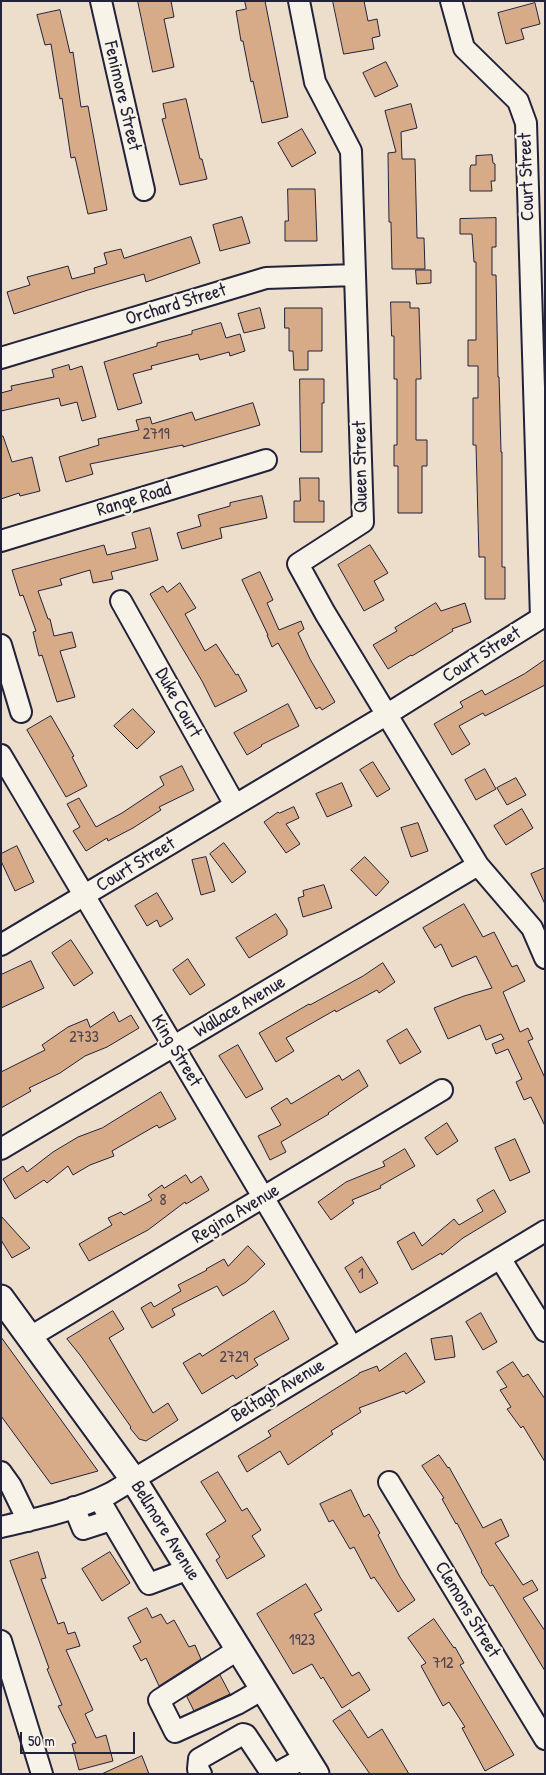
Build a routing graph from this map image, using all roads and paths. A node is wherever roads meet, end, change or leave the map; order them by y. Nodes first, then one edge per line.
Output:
1 (101, 1) edge
2 (299, 1) edge
3 (451, 1) edge
4 (144, 190) dead end
5 (355, 275) junction
6 (1, 358) edge
7 (266, 460) dead end
8 (1, 541) edge
9 (122, 601) dead end
10 (1, 645) edge
11 (21, 712) dead end
12 (386, 715) junction
13 (1, 755) edge
14 (235, 805) junction
15 (478, 865) junction
16 (84, 896) junction
17 (539, 926) edge
18 (1, 945) edge
19 (545, 958) edge
20 (174, 1046) junction
21 (442, 1090) dead end
22 (1, 1149) edge
23 (264, 1197) junction
24 (545, 1230) edge
25 (500, 1258) junction
26 (4, 1308) edge
27 (545, 1331) edge
28 (30, 1338) junction
29 (352, 1347) junction
30 (1, 1472) edge
31 (133, 1479) junction
32 (389, 1482) dead end
33 (100, 1499) junction
34 (74, 1507) junction
35 (111, 1520) junction
36 (28, 1521) junction
37 (1, 1527) edge
38 (189, 1569) junction
39 (1, 1640) edge
40 (239, 1649) junction
41 (263, 1689) junction
42 (545, 1739) edge
43 (311, 1766) edge
44 (42, 1774) edge
45 (201, 1774) edge
46 (273, 1774) edge

1 - 4 street, Fenimore Street
2 - 5 street, Queen Street
3 - 12 street, Court Street
5 - 6 street, Orchard Street
5 - 12 street, Queen Street
7 - 8 street, Range Road
9 - 14 street, Duke Court
10 - 11 street
12 - 14 street, Court Street
12 - 15 street, Queen Street
13 - 16 street, King Street
14 - 16 street, Court Street
15 - 17 street, Queen Street
15 - 20 street, Wallace Avenue
16 - 18 street, Court Street
16 - 20 street, King Street
17 - 19 street, Queen Street
20 - 22 street, Wallace Avenue
20 - 23 street, King Street
21 - 23 street, Regina Avenue
23 - 28 street, Regina Avenue
23 - 29 street, King Street
24 - 25 street, Beltagh Avenue
25 - 27 street
25 - 29 street, Beltagh Avenue
26 - 28 main road, Bellmore Avenue
28 - 31 main road, Bellmore Avenue
29 - 31 street, Beltagh Avenue
30 - 36 street
31 - 33 street, Beltagh Avenue
31 - 38 main road, Bellmore Avenue
32 - 42 street, Clemons Street
33 - 34 street, Beltagh Avenue
33 - 35 street
34 - 35 street
34 - 36 street, Beltagh Avenue
35 - 38 street
36 - 37 street, Beltagh Avenue
38 - 40 main road, Bellmore Avenue
39 - 44 street
40 - 41 main road, Bellmore Avenue
40 - 41 street
41 - 43 main road, Bellmore Avenue
43 - 46 street
45 - 46 street

